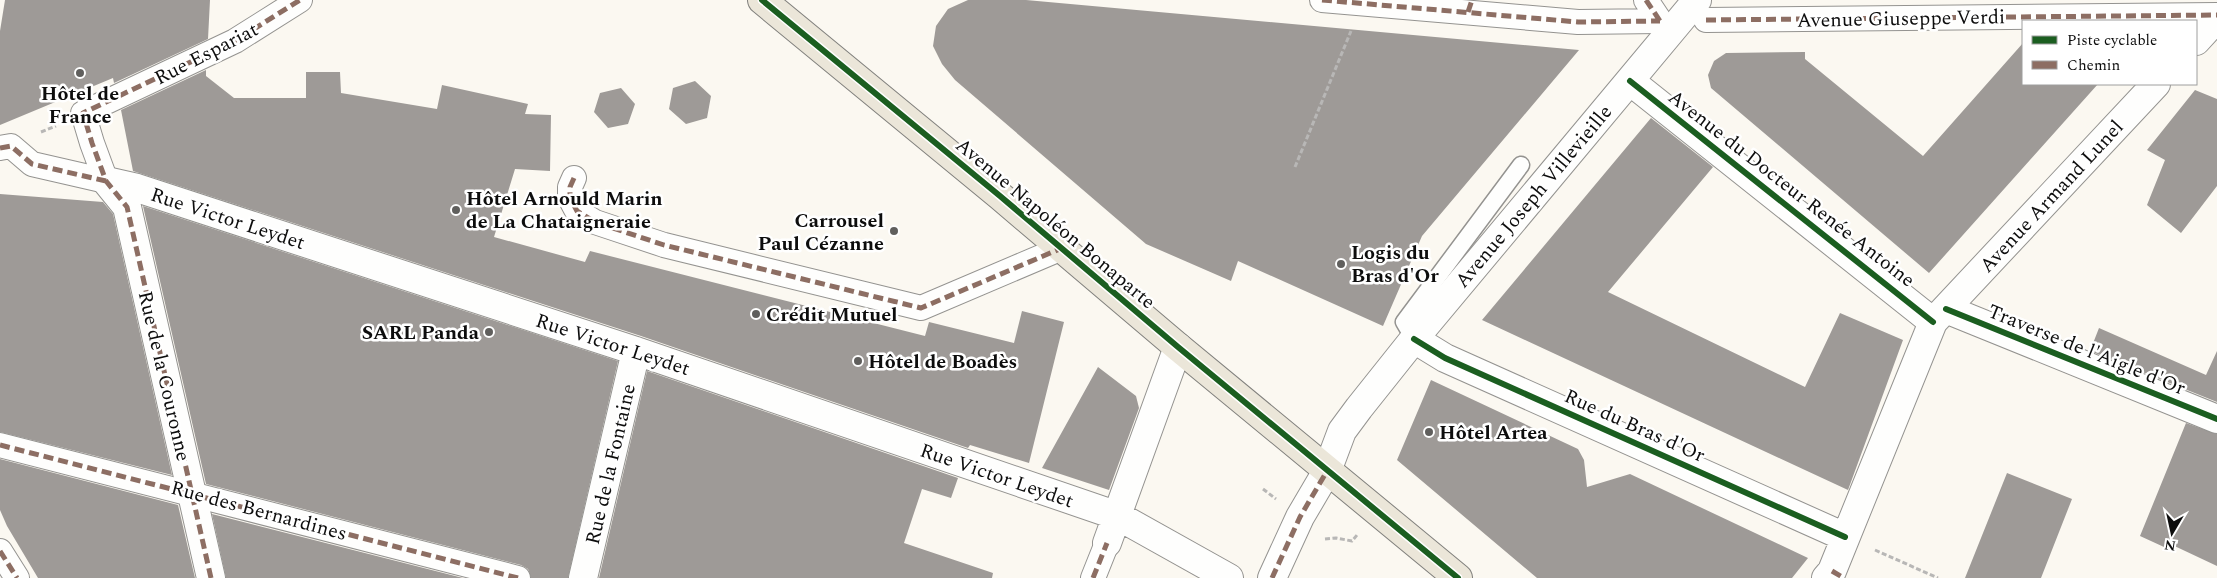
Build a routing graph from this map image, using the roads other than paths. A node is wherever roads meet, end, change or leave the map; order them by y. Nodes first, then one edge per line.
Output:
1 (300, 0) edge
2 (762, 0) edge
3 (1322, 0) edge
4 (1646, 0) edge
5 (1470, 6) edge
6 (1701, 10) edge
7 (2217, 17) edge
8 (2197, 40) edge
9 (1630, 81) junction
10 (2155, 85) edge
11 (5, 147) edge
12 (1521, 165) dead end
13 (574, 178) dead end
14 (106, 180) junction
15 (1062, 248) junction
16 (1940, 315) junction
17 (1414, 339) junction
18 (1178, 347) junction
19 (636, 351) junction
20 (2217, 419) edge
21 (0, 444) edge
22 (1327, 471) junction
23 (191, 493) junction
24 (1118, 516) junction
25 (1844, 537) junction
26 (1107, 543) joint
27 (0, 551) edge
28 (1834, 576) edge
29 (17, 578) edge
30 (211, 578) edge
31 (518, 578) edge
32 (583, 578) edge
33 (1093, 578) edge
34 (1229, 578) edge
35 (1272, 578) edge
36 (1458, 578) edge

1 - 14 street, Rue Espariat
2 - 15 main road, Avenue Napoléon Bonaparte
3 - 5 street
4 - 5 street
6 - 7 street, Avenue Giuseppe Verdi
6 - 9 street, Avenue Joseph Villevieille
7 - 8 street
9 - 16 street, Avenue du Docteur Renée Antoine
9 - 17 street, Avenue Joseph Villevieille
10 - 16 street, Avenue Armand Lunel
11 - 14 street
12 - 17 lane
13 - 15 street
14 - 19 street, Rue Victor Leydet
14 - 23 street, Rue de la Couronne
15 - 18 main road, Avenue Napoléon Bonaparte
16 - 20 street, Traverse de l'Aigle d'Or
16 - 25 street
17 - 22 street, Avenue Joseph Villevieille
17 - 25 street, Rue du Bras d'Or
18 - 22 main road, Avenue Napoléon Bonaparte
18 - 24 street
19 - 24 street, Rue Victor Leydet
19 - 32 street, Rue de la Fontaine
21 - 23 street, Rue des Bernardines
22 - 35 street, Avenue Joseph Villevieille
22 - 36 main road, Avenue Napoléon Bonaparte
23 - 30 street, Rue de la Couronne
23 - 31 street, Rue des Bernardines
24 - 26 street
24 - 34 street, Rue Victor Leydet
25 - 28 street
26 - 33 street
27 - 29 street

